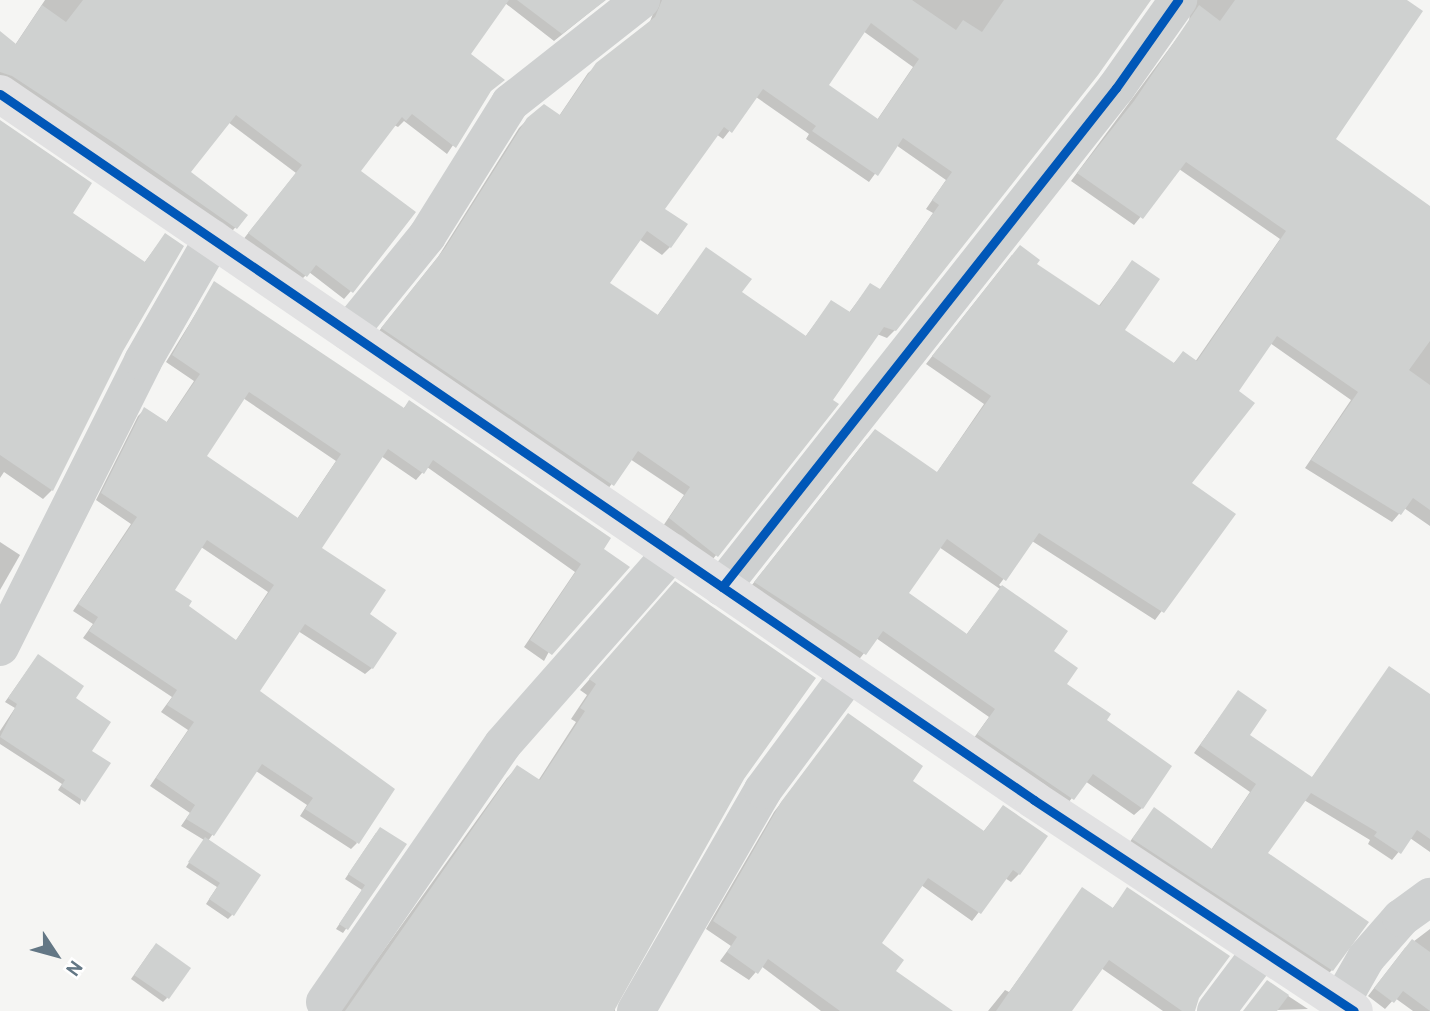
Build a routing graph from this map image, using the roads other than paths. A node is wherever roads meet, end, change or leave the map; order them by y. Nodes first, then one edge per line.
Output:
1 (641, 0) edge
2 (1178, 0) edge
3 (0, 94) edge
4 (213, 239) junction
5 (349, 332) junction
6 (672, 552) junction
7 (722, 587) junction
8 (0, 647) edge
9 (849, 674) junction
10 (1430, 897) edge
11 (1262, 950) junction
12 (325, 1002) dead end
13 (1347, 1007) edge
14 (636, 1011) edge
15 (1216, 1011) edge

1 - 5 street
2 - 7 street
3 - 4 street
4 - 5 street
4 - 8 street
5 - 6 street
6 - 7 street
6 - 12 street
7 - 9 street
9 - 11 street
9 - 14 street
10 - 13 street
11 - 13 street
11 - 15 street

